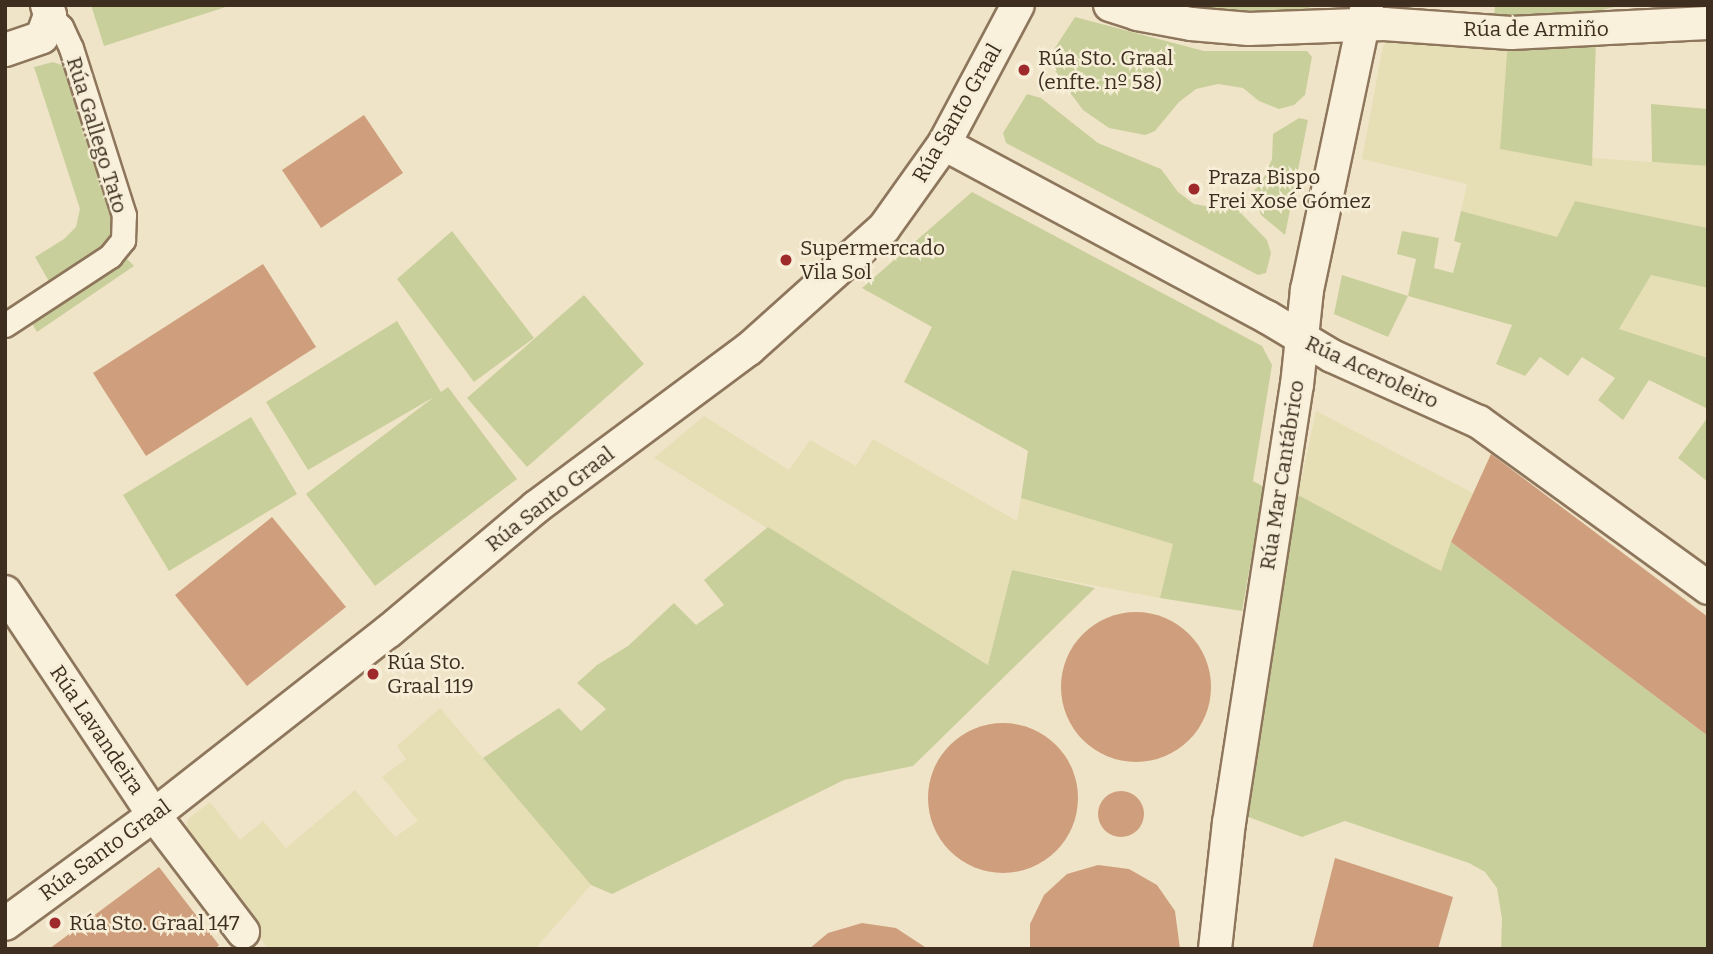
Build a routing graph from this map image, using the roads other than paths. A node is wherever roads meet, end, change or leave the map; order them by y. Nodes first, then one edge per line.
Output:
1 (1018, 5) edge
2 (1110, 5) edge
3 (1365, 15) edge
4 (46, 19) edge
5 (1708, 23) edge
6 (5, 50) edge
7 (944, 144) junction
8 (5, 325) edge
9 (1302, 339) junction
10 (1708, 588) edge
11 (5, 592) edge
12 (153, 815) junction
13 (5, 924) edge
14 (243, 932) dead end
15 (1215, 949) edge

1 - 7 street, Rúa Santo Graal
2 - 3 street, Rúa de Armiño
3 - 5 street, Rúa de Armiño
3 - 9 street, Rúa Mar Cantábrico
4 - 6 street
4 - 8 street, Rúa Gallego Tato
7 - 9 street, Rúa Aceroleiro
7 - 12 street, Rúa Santo Graal
9 - 10 street, Rúa Aceroleiro
9 - 15 street, Rúa Mar Cantábrico
11 - 12 street, Rúa Lavandeira
12 - 13 street, Rúa Santo Graal
12 - 14 street, Rúa Lavandeira

